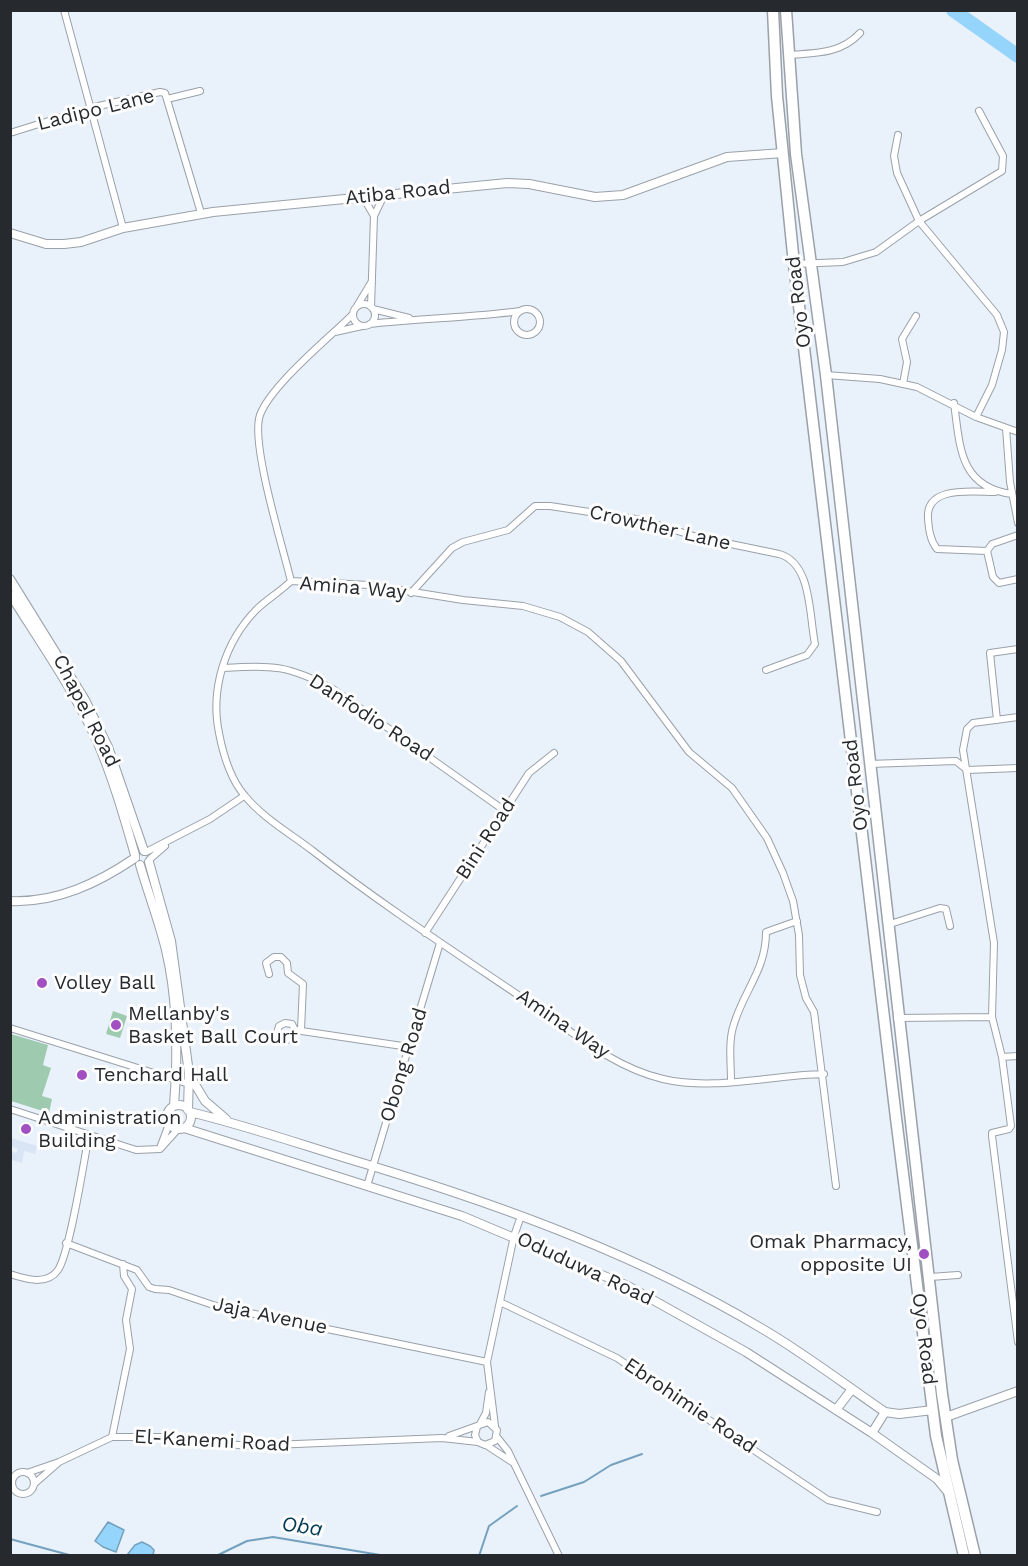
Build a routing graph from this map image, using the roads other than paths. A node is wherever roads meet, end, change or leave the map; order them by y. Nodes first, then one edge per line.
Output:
1 (64, 10) edge
2 (773, 10) edge
3 (786, 10) edge
4 (773, 27) junction
5 (786, 27) junction
6 (860, 33) dead end
7 (787, 55) junction
8 (200, 91) dead end
9 (167, 99) junction
10 (90, 108) junction
11 (979, 111) dead end
12 (10, 133) edge
13 (898, 135) dead end
14 (783, 153) junction
15 (384, 195) junction
16 (363, 197) junction
17 (201, 213) junction
18 (374, 216) junction
19 (919, 221) junction
20 (123, 228) junction
21 (10, 233) edge
22 (810, 263) junction
23 (794, 264) junction
24 (374, 278) junction
25 (357, 307) junction
26 (372, 308) junction
27 (520, 311) junction
28 (352, 315) junction
29 (916, 316) dead end
30 (412, 319) junction
31 (370, 324) junction
32 (362, 327) junction
33 (335, 332) junction
34 (826, 375) junction
35 (903, 384) junction
36 (954, 403) junction
37 (976, 417) junction
38 (1006, 428) junction
39 (1017, 432) edge
40 (995, 492) junction
41 (1012, 494) junction
42 (1017, 523) edge
43 (1017, 535) edge
44 (987, 551) junction
45 (10, 579) edge
46 (1017, 579) edge
47 (291, 581) junction
48 (411, 593) junction
49 (10, 594) edge
50 (1017, 649) edge
51 (223, 668) junction
52 (766, 670) dead end
53 (1017, 717) edge
54 (997, 720) junction
55 (554, 753) dead end
56 (869, 764) junction
57 (1017, 768) edge
58 (967, 770) junction
59 (244, 796) junction
60 (505, 811) junction
61 (142, 858) junction
62 (10, 901) edge
63 (797, 921) junction
64 (887, 925) junction
65 (950, 926) dead end
66 (425, 933) junction
67 (440, 943) junction
68 (269, 974) dead end
69 (992, 1017) junction
70 (897, 1018) junction
71 (10, 1028) edge
72 (410, 1047) junction
73 (1017, 1056) edge
74 (1002, 1057) junction
75 (189, 1073) junction
76 (824, 1074) junction
77 (177, 1080) junction
78 (731, 1081) junction
79 (189, 1084) junction
80 (174, 1106) junction
81 (10, 1109) edge
82 (189, 1111) junction
83 (909, 1117) junction
84 (896, 1118) junction
85 (228, 1121) junction
86 (169, 1124) junction
87 (181, 1128) junction
88 (89, 1134) junction
89 (160, 1149) junction
90 (374, 1167) junction
91 (367, 1186) junction
92 (836, 1186) dead end
93 (521, 1216) junction
94 (514, 1236) junction
95 (66, 1243) junction
96 (123, 1264) junction
97 (10, 1274) edge
98 (957, 1275) dead end
99 (930, 1277) junction
100 (500, 1302) junction
101 (1017, 1342) edge
102 (487, 1362) junction
103 (490, 1389) junction
104 (852, 1389) junction
105 (1017, 1391) edge
106 (836, 1410) junction
107 (933, 1410) junction
108 (885, 1412) junction
109 (946, 1417) junction
110 (479, 1425) junction
111 (495, 1426) junction
112 (872, 1433) junction
113 (112, 1437) junction
114 (497, 1437) junction
115 (442, 1438) junction
116 (949, 1441) junction
117 (478, 1442) junction
118 (485, 1445) junction
119 (947, 1461) junction
120 (59, 1462) junction
121 (512, 1462) junction
122 (27, 1473) junction
123 (13, 1474) edge
124 (34, 1484) junction
125 (11, 1485) edge
126 (947, 1491) junction
127 (877, 1512) dead end
128 (975, 1552) edge
129 (559, 1556) edge
130 (964, 1556) edge

1 - 10 street
2 - 4 highway, Oyo Road
3 - 5 highway, Oyo Road
4 - 5 highway
4 - 14 highway, Oyo Road
5 - 7 highway, Oyo Road
6 - 7 street
7 - 22 highway, Oyo Road
8 - 9 street
9 - 10 street, Ladipo Lane
9 - 17 street, Ladipo Lane
10 - 12 street, Ladipo Lane
10 - 20 street
11 - 19 street
13 - 19 street
14 - 15 street, Atiba Road
14 - 23 highway, Oyo Road
15 - 16 street, Atiba Road
15 - 18 street
16 - 17 street, Atiba Road
16 - 18 street
17 - 20 street, Atiba Road
18 - 24 street
19 - 22 street
19 - 37 street
20 - 21 street, Atiba Road
22 - 23 street
22 - 34 highway, Oyo Road
23 - 84 highway, Oyo Road
24 - 25 street
24 - 26 street
25 - 26 street
25 - 28 street
26 - 30 street
26 - 31 street
27 - 27 street
27 - 30 street
28 - 32 street
28 - 33 street
29 - 35 street
30 - 31 street
31 - 32 street
32 - 33 street
33 - 47 street
34 - 35 street
34 - 56 highway, Oyo Road
35 - 36 street
36 - 37 street
36 - 40 street
37 - 38 street
38 - 39 street
38 - 41 street
40 - 41 street
40 - 44 street
41 - 42 street
43 - 44 street
44 - 46 street
45 - 61 street, Chapel Road
47 - 48 street, Amina Way
47 - 51 street, Amina Way
48 - 52 street, Crowther Lane
48 - 63 street, Amina Way
49 - 61 street, Chapel Road
50 - 54 street
51 - 59 street, Amina Way
51 - 60 street, Danfodio Road
53 - 54 street
54 - 58 street
55 - 60 street, Bini Road
56 - 58 street
56 - 64 highway, Oyo Road
57 - 58 street
58 - 69 street
59 - 61 street
59 - 66 street, Amina Way
60 - 66 street, Bini Road
61 - 62 street
61 - 75 street, Chapel Road
61 - 77 street, Chapel Road
63 - 76 street, Amina Way
63 - 78 street
64 - 65 street
64 - 70 highway, Oyo Road
66 - 67 street, Amina Way
67 - 72 street, Obong Road
67 - 78 street, Amina Way
68 - 72 street
69 - 70 street
69 - 74 street
70 - 83 highway, Oyo Road
71 - 77 street
72 - 90 street, Obong Road
73 - 74 street
74 - 101 street
75 - 79 street, Chapel Road
75 - 85 street
76 - 78 street, Amina Way
76 - 92 street, Amina Way
77 - 79 street
77 - 80 street, Chapel Road
79 - 82 street, Chapel Road
80 - 82 street
80 - 86 street
81 - 88 street
82 - 85 street, Oduduwa Road
82 - 87 street
83 - 84 highway
83 - 99 highway, Oyo Road
84 - 107 highway, Oyo Road
85 - 90 street, Oduduwa Road
86 - 87 street
86 - 89 street
87 - 89 street
87 - 91 street, Oduduwa Road
88 - 89 street
88 - 95 street
90 - 91 street, Obong Road
90 - 93 street, Oduduwa Road
91 - 94 street, Oduduwa Road
93 - 94 street
93 - 104 street, Oduduwa Road
94 - 100 street
94 - 106 street, Oduduwa Road
95 - 96 street, Jaja Avenue
95 - 97 street
96 - 102 street, Jaja Avenue
96 - 113 street
98 - 99 street
99 - 109 highway, Oyo Road
100 - 102 street
100 - 127 street, Ebrohimie Road
102 - 103 street
103 - 110 street
103 - 111 street
104 - 106 street
104 - 108 street, Oduduwa Road
105 - 109 street
106 - 112 street, Oduduwa Road
107 - 108 street
107 - 116 highway
107 - 119 highway, Oyo Road
108 - 112 street
109 - 116 highway, Oyo Road
110 - 111 street
110 - 115 street, El-Kanemi Road
110 - 117 street
111 - 114 street
112 - 126 street, Oduduwa Road
113 - 115 street, El-Kanemi Road
113 - 120 street, El-Kanemi Road
114 - 118 street
114 - 121 street
115 - 117 street, El-Kanemi Road
116 - 119 highway, Oyo Road
117 - 118 street
118 - 121 street
119 - 126 highway, Oyo Road
119 - 128 highway, Oyo Road
120 - 122 street, El-Kanemi Road
120 - 124 street, El-Kanemi Road
121 - 129 street
122 - 123 street
122 - 124 street
123 - 125 street
124 - 125 street
126 - 130 highway, Oyo Road

